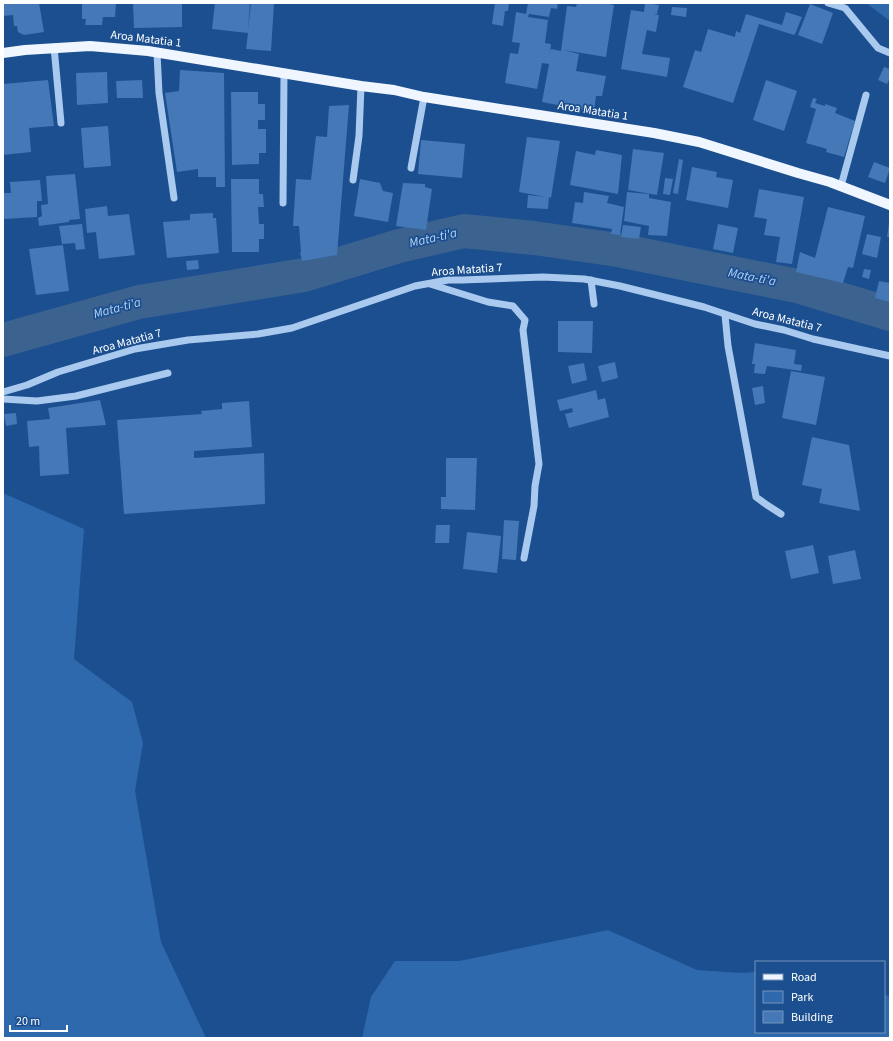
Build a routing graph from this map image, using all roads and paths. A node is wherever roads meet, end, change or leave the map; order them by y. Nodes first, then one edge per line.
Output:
1 (828, 3) edge
2 (54, 47) junction
3 (3, 53) edge
4 (157, 53) junction
5 (890, 53) edge
6 (284, 74) junction
7 (361, 86) junction
8 (866, 95) dead end
9 (424, 97) junction
10 (61, 123) dead end
11 (411, 168) dead end
12 (353, 180) dead end
13 (841, 186) junction
14 (174, 198) dead end
15 (283, 203) dead end
16 (890, 205) edge
17 (591, 280) junction
18 (428, 283) junction
19 (594, 304) dead end
20 (725, 314) junction
21 (890, 356) edge
22 (168, 373) dead end
23 (3, 392) edge
24 (3, 399) edge
25 (781, 514) dead end
26 (524, 558) dead end

1 - 5 street
2 - 3 main road, Aroa Matatia 1
2 - 4 main road, Aroa Matatia 1
2 - 10 street
4 - 6 main road, Aroa Matatia 1
4 - 14 street
6 - 7 main road, Aroa Matatia 1
6 - 15 street
7 - 9 main road, Aroa Matatia 1
7 - 12 street
8 - 13 street
9 - 11 street
9 - 13 main road, Aroa Matatia 1
13 - 16 main road, Aroa Matatia 1
17 - 18 street, Aroa Matatia 7
17 - 19 street
17 - 20 street, Aroa Matatia 7
18 - 23 street, Aroa Matatia 7
18 - 26 street
20 - 21 street, Aroa Matatia 7
20 - 25 street
22 - 24 street

